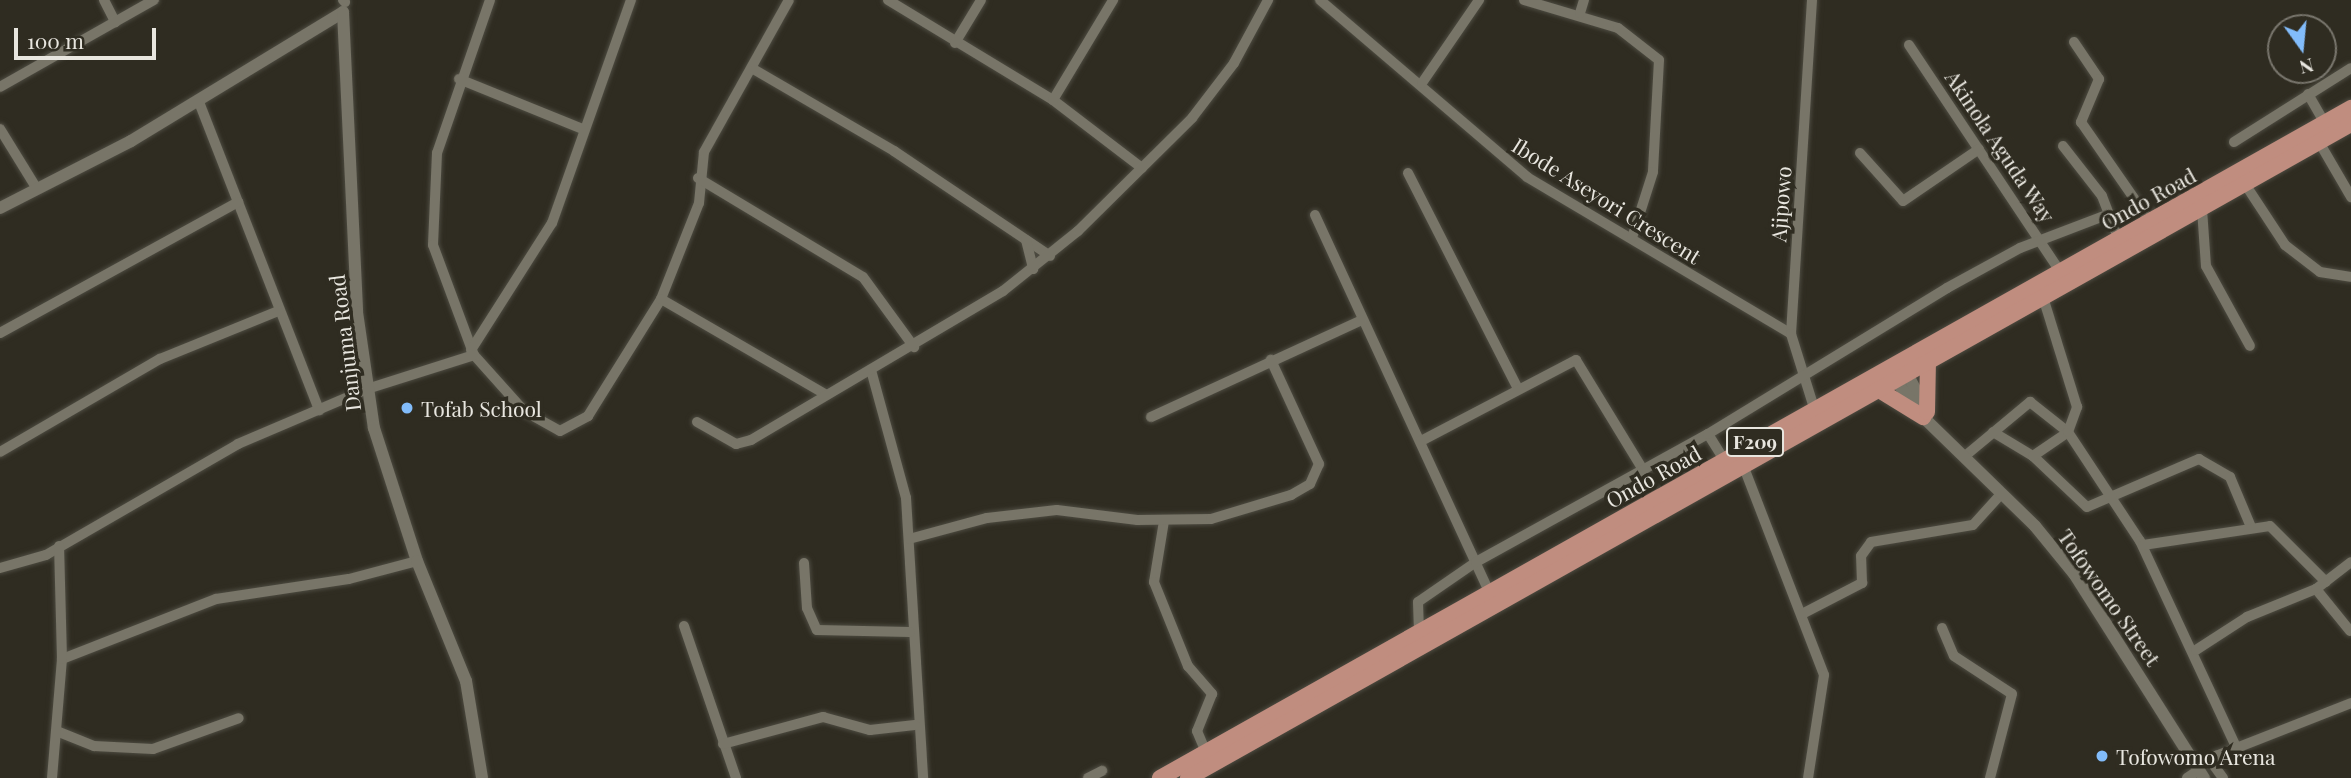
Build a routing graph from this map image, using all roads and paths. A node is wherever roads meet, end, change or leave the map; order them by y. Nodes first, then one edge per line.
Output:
1 (104, 0) edge
2 (154, 0) edge
3 (490, 0) edge
4 (631, 0) edge
5 (789, 0) edge
6 (888, 0) edge
7 (981, 0) edge
8 (1114, 0) edge
9 (1268, 0) edge
10 (1320, 0) edge
11 (1479, 0) edge
12 (1524, 0) edge
13 (1584, 0) edge
14 (1812, 0) edge
15 (344, 3) edge
16 (1580, 13) junction
17 (115, 22) junction
18 (2074, 41) dead end
19 (955, 43) junction
20 (1909, 45) dead end
21 (2351, 68) edge
22 (755, 70) junction
23 (459, 79) junction
24 (1422, 83) junction
25 (0, 87) edge
26 (2308, 94) junction
27 (1053, 100) junction
28 (198, 102) junction
29 (2351, 108) edge
30 (2325, 123) junction
31 (2351, 124) edge
32 (0, 129) edge
33 (583, 129) junction
34 (2234, 142) dead end
35 (2319, 142) junction
36 (2063, 146) dead end
37 (1979, 149) junction
38 (1860, 153) dead end
39 (1142, 168) junction
40 (1408, 173) dead end
41 (698, 178) junction
42 (2245, 184) junction
43 (37, 189) junction
44 (2351, 197) edge
45 (238, 202) junction
46 (0, 208) edge
47 (2202, 209) junction
48 (2109, 214) junction
49 (1315, 215) dead end
50 (2153, 227) junction
51 (1632, 238) junction
52 (2118, 238) junction
53 (2041, 239) junction
54 (1026, 240) junction
55 (1050, 256) junction
56 (1032, 269) junction
57 (2060, 271) junction
58 (2351, 277) edge
59 (2043, 297) junction
60 (662, 299) junction
61 (278, 311) junction
62 (1362, 320) junction
63 (0, 333) edge
64 (1791, 334) junction
65 (2250, 346) dead end
66 (914, 347) junction
67 (472, 353) junction
68 (1271, 360) junction
69 (1928, 361) junction
70 (871, 370) junction
71 (1897, 371) junction
72 (1804, 375) junction
73 (1517, 387) junction
74 (367, 389) junction
75 (1879, 390) junction
76 (825, 394) junction
77 (1814, 408) junction
78 (319, 410) junction
79 (1151, 417) dead end
80 (1927, 418) junction
81 (697, 422) dead end
82 (1993, 432) junction
83 (2068, 432) junction
84 (1708, 434) junction
85 (1421, 441) junction
86 (0, 452) edge
87 (1965, 456) junction
88 (2034, 456) junction
89 (1724, 460) junction
90 (1743, 466) junction
91 (1642, 468) junction
92 (2002, 493) junction
93 (2116, 497) junction
94 (1164, 521) junction
95 (2251, 527) junction
96 (909, 538) junction
97 (59, 545) junction
98 (2143, 545) junction
99 (417, 561) junction
100 (1476, 562) junction
101 (2351, 562) edge
102 (804, 563) dead end
103 (0, 568) edge
104 (2326, 582) junction
105 (2316, 589) junction
106 (1489, 592) junction
107 (1802, 614) junction
108 (684, 626) dead end
109 (1942, 628) dead end
110 (1419, 631) junction
111 (2350, 631) edge
112 (910, 632) junction
113 (2196, 650) junction
114 (62, 659) junction
115 (1310, 701) junction
116 (2351, 703) edge
117 (239, 718) dead end
118 (915, 725) junction
119 (60, 732) junction
120 (723, 744) junction
121 (2236, 747) junction
122 (1206, 752) junction
123 (1102, 771) dead end
124 (2202, 774) edge
125 (52, 778) edge
126 (482, 778) edge
127 (736, 778) edge
128 (923, 778) edge
129 (1088, 778) edge
130 (1160, 778) edge
131 (1188, 778) edge
132 (1808, 778) edge
133 (1990, 778) edge
134 (2187, 778) edge
135 (2223, 778) edge

1 - 17 street
2 - 17 street
3 - 23 street
4 - 33 street
5 - 22 street
6 - 19 street
7 - 19 street
8 - 27 street
9 - 39 street
10 - 24 street, Ibode Aseyori Crescent
11 - 24 street
12 - 16 street
13 - 16 street
14 - 64 street, Ajipowo
15 - 28 street
15 - 74 street, Danjuma Road
16 - 51 street
17 - 25 street
18 - 50 street
19 - 27 street
20 - 37 street, Akinola Aguda Way
21 - 26 street
22 - 41 street
22 - 54 street
23 - 33 street
23 - 67 street
24 - 51 street, Ibode Aseyori Crescent
26 - 30 street
26 - 34 street
27 - 39 street
28 - 43 street
28 - 45 street
29 - 30 main road, Ondo Road / F209
30 - 50 main road, Ondo Road / F209
31 - 35 main road, Ondo Road / F209
32 - 43 street
33 - 67 street
35 - 42 main road, Ondo Road / F209
35 - 44 street
36 - 48 street
37 - 38 street
37 - 53 street, Akinola Aguda Way
39 - 55 street
40 - 73 street
41 - 60 street
41 - 66 street
42 - 47 main road, Ondo Road / F209
42 - 58 street
43 - 46 street
45 - 61 street
45 - 63 street
47 - 50 main road, Ondo Road / F209
47 - 65 street
48 - 52 street
48 - 53 street
49 - 62 street
50 - 52 main road, Ondo Road / F209
50 - 59 main road, Ondo Road / F209
51 - 64 street, Ibode Aseyori Crescent
52 - 57 main road, Ondo Road / F209
53 - 57 street, Akinola Aguda Way
53 - 72 street
54 - 55 street
54 - 56 street
55 - 56 street
56 - 66 street
57 - 71 main road, Ondo Road / F209
59 - 69 main road, Ondo Road / F209
59 - 83 street
60 - 67 street
60 - 76 street
61 - 78 street
61 - 86 street
62 - 68 street
62 - 85 street
64 - 72 street, Ajipowo
66 - 70 street
67 - 74 street
68 - 79 street
68 - 94 street
69 - 71 main road, Ondo Road / F209
69 - 80 main road
70 - 76 street
70 - 96 street
71 - 75 main road, Ondo Road / F209
71 - 77 main road, Ondo Road / F209
71 - 80 street, Tofowomo Street
72 - 77 street, Ajipowo
72 - 84 street
73 - 85 street
73 - 91 street
74 - 78 street
74 - 99 street, Danjuma Road
75 - 80 main road
75 - 90 main road, Ondo Road / F209
76 - 81 street
77 - 89 main road, Ondo Road / F209
78 - 97 street
80 - 87 street, Tofowomo Street
82 - 83 street
82 - 87 street
82 - 88 street
83 - 88 street
83 - 93 street
84 - 89 street
84 - 91 street
85 - 100 street
87 - 92 street, Tofowomo Street
88 - 93 street
89 - 106 main road, Ondo Road / F209
90 - 107 street
90 - 115 main road, Ondo Road / F209
91 - 100 street
92 - 107 street
92 - 124 street, Tofowomo Street
93 - 95 street
93 - 98 street
94 - 96 street
94 - 122 street
95 - 98 street
95 - 104 street
96 - 112 street
97 - 103 street
97 - 114 street
98 - 113 street
99 - 114 street
99 - 126 street, Danjuma Road
100 - 106 street
100 - 110 street
101 - 104 street
102 - 112 street
104 - 105 street
105 - 111 street
105 - 113 street
106 - 110 main road, Ondo Road / F209
107 - 132 street
108 - 120 street
109 - 133 street
110 - 115 main road, Ondo Road / F209
112 - 118 street
113 - 121 street
114 - 119 street
115 - 122 main road, Ondo Road / F209
115 - 131 main road, Ondo Road / F209
116 - 121 street
117 - 119 street
118 - 120 street
118 - 128 street
119 - 125 street
120 - 127 street
121 - 135 street
122 - 130 main road, Ondo Road / F209
123 - 129 street
124 - 134 street

